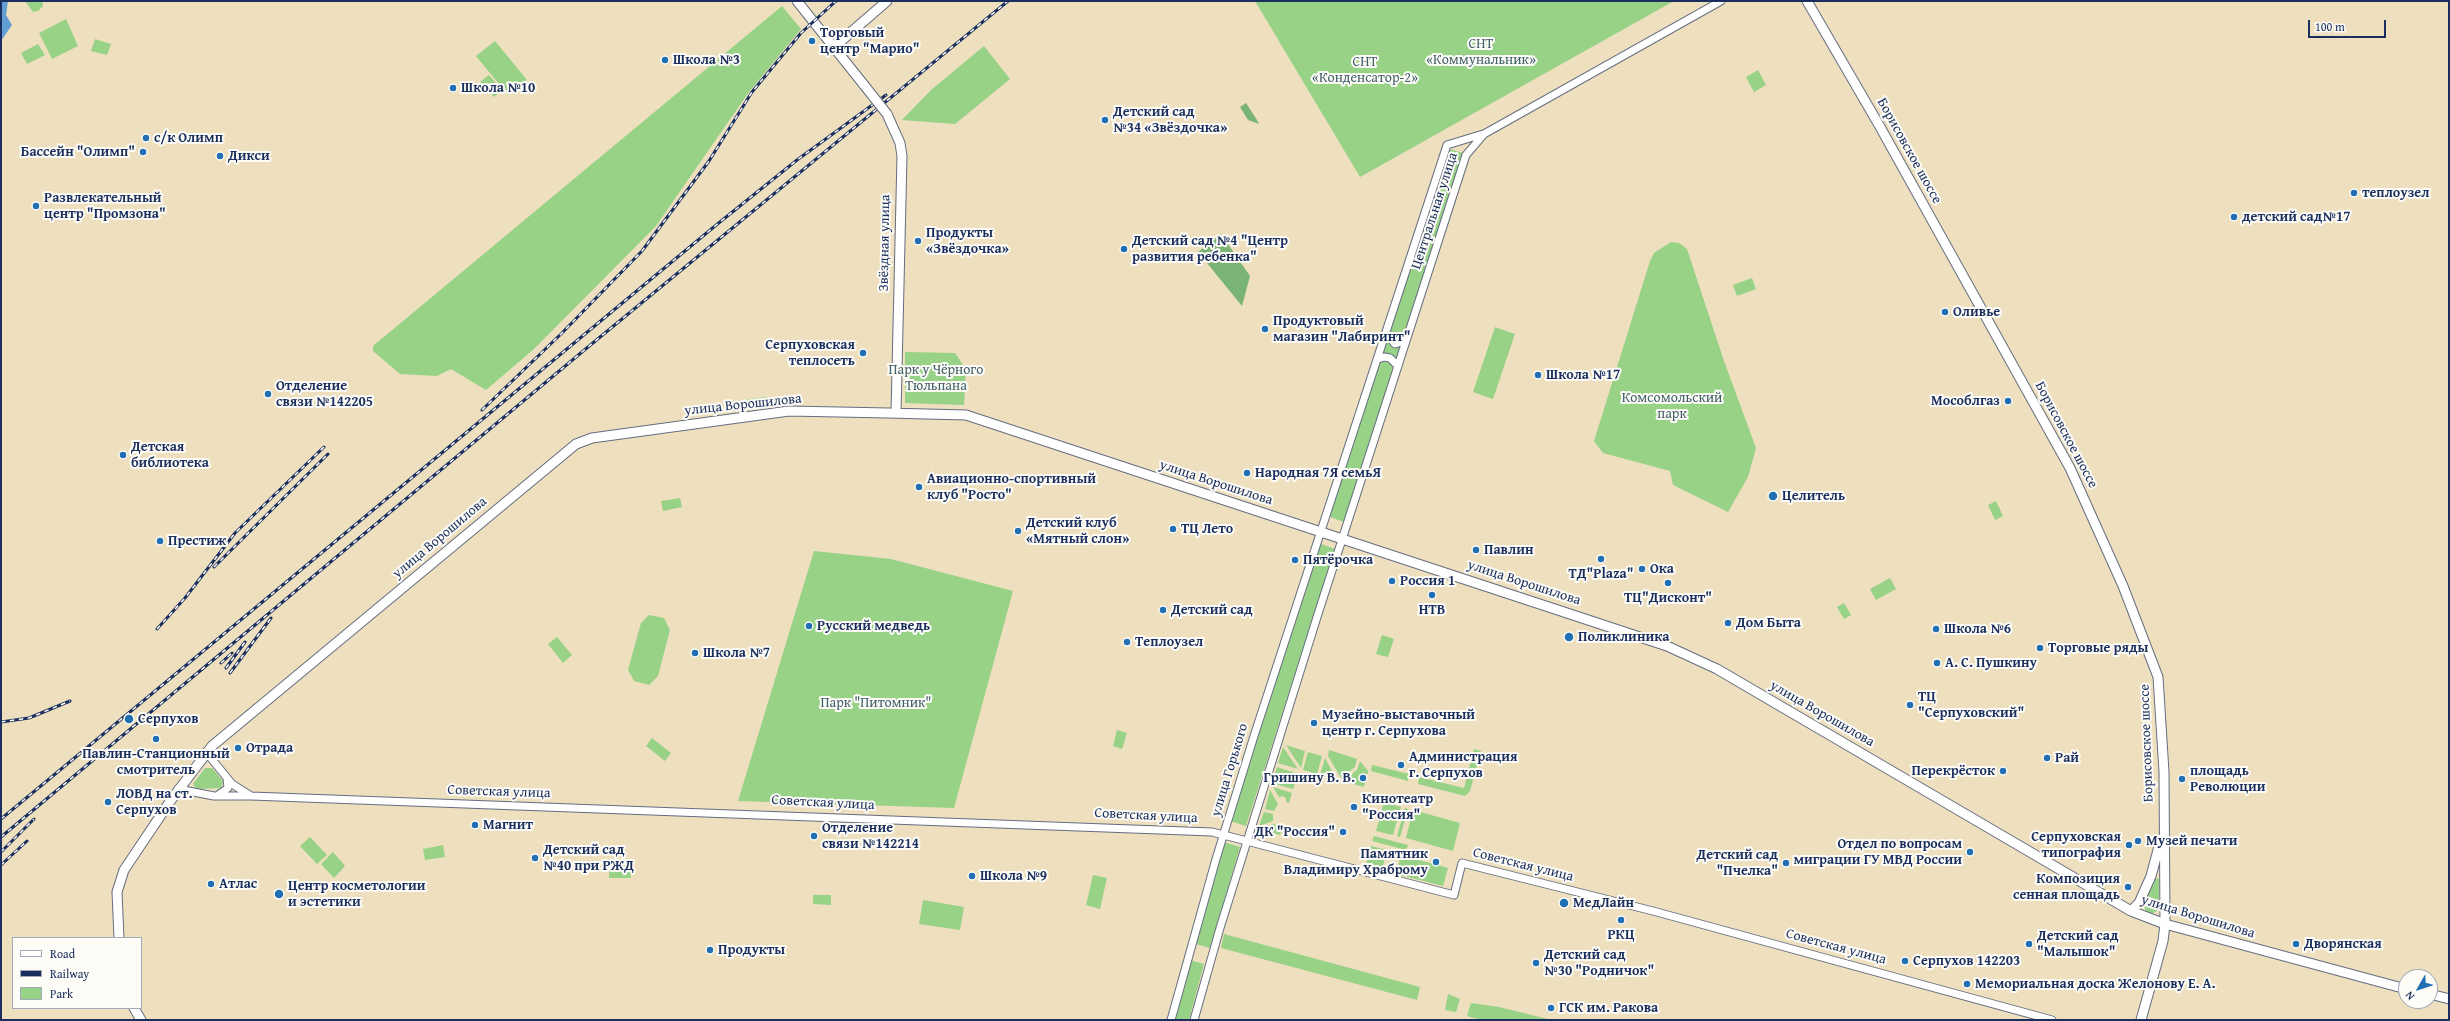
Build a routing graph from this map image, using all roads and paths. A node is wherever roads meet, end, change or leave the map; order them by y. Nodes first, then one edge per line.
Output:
1 (797, 1) edge
2 (887, 1) edge
3 (1721, 1) edge
4 (1807, 1) edge
5 (834, 47) junction
6 (1484, 134) junction
7 (1456, 141) junction
8 (1466, 155) junction
9 (1386, 333) junction
10 (1405, 341) junction
11 (1378, 359) junction
12 (1398, 366) junction
13 (896, 413) junction
14 (1322, 531) junction
15 (1342, 538) junction
16 (206, 752) junction
17 (227, 778) junction
18 (178, 789) junction
19 (214, 796) junction
20 (251, 796) junction
21 (2164, 830) junction
22 (1224, 834) junction
23 (1247, 840) junction
24 (2151, 876) junction
25 (2166, 879) junction
26 (2131, 911) junction
27 (2165, 924) junction
28 (119, 937) edge
29 (2398, 986) edge
30 (2438, 996) edge
31 (2449, 999) edge
32 (135, 1009) edge
33 (141, 1020) edge
34 (1171, 1020) edge
35 (1194, 1020) edge
36 (2052, 1020) edge
37 (2141, 1020) edge

1 - 5 main road
2 - 5 main road
3 - 6 street, Центральная улица
4 - 21 main road, Борисовское шоссе
5 - 13 main road, Звёздная улица, bridge
6 - 7 street
6 - 8 street, Центральная улица
7 - 8 street
7 - 9 street, Центральная улица
8 - 10 street, Центральная улица
9 - 10 street
9 - 11 street, Центральная улица
10 - 12 street, Центральная улица
11 - 12 street
11 - 14 street, Центральная улица
12 - 15 street, Центральная улица
13 - 14 main road, улица Ворошилова
13 - 16 main road, улица Ворошилова
14 - 15 main road, улица Ворошилова
14 - 22 street, улица Горького
15 - 23 street
15 - 26 main road, улица Ворошилова
16 - 17 street, Советская улица
16 - 18 main road, улица Ворошилова
17 - 19 street
17 - 20 street, Советская улица
18 - 19 street
18 - 28 main road, улица Ворошилова
19 - 20 street
20 - 22 street, Советская улица
21 - 24 main road
21 - 25 main road, Борисовское шоссе
22 - 23 street, Советская улица
22 - 34 street, улица Горького
23 - 35 street
23 - 36 street, Советская улица
24 - 25 main road
24 - 26 main road
25 - 27 main road, Борисовское шоссе
26 - 27 main road, улица Ворошилова
27 - 29 main road, улица Ворошилова
27 - 37 main road, Борисовское шоссе
30 - 31 main road
32 - 33 main road

